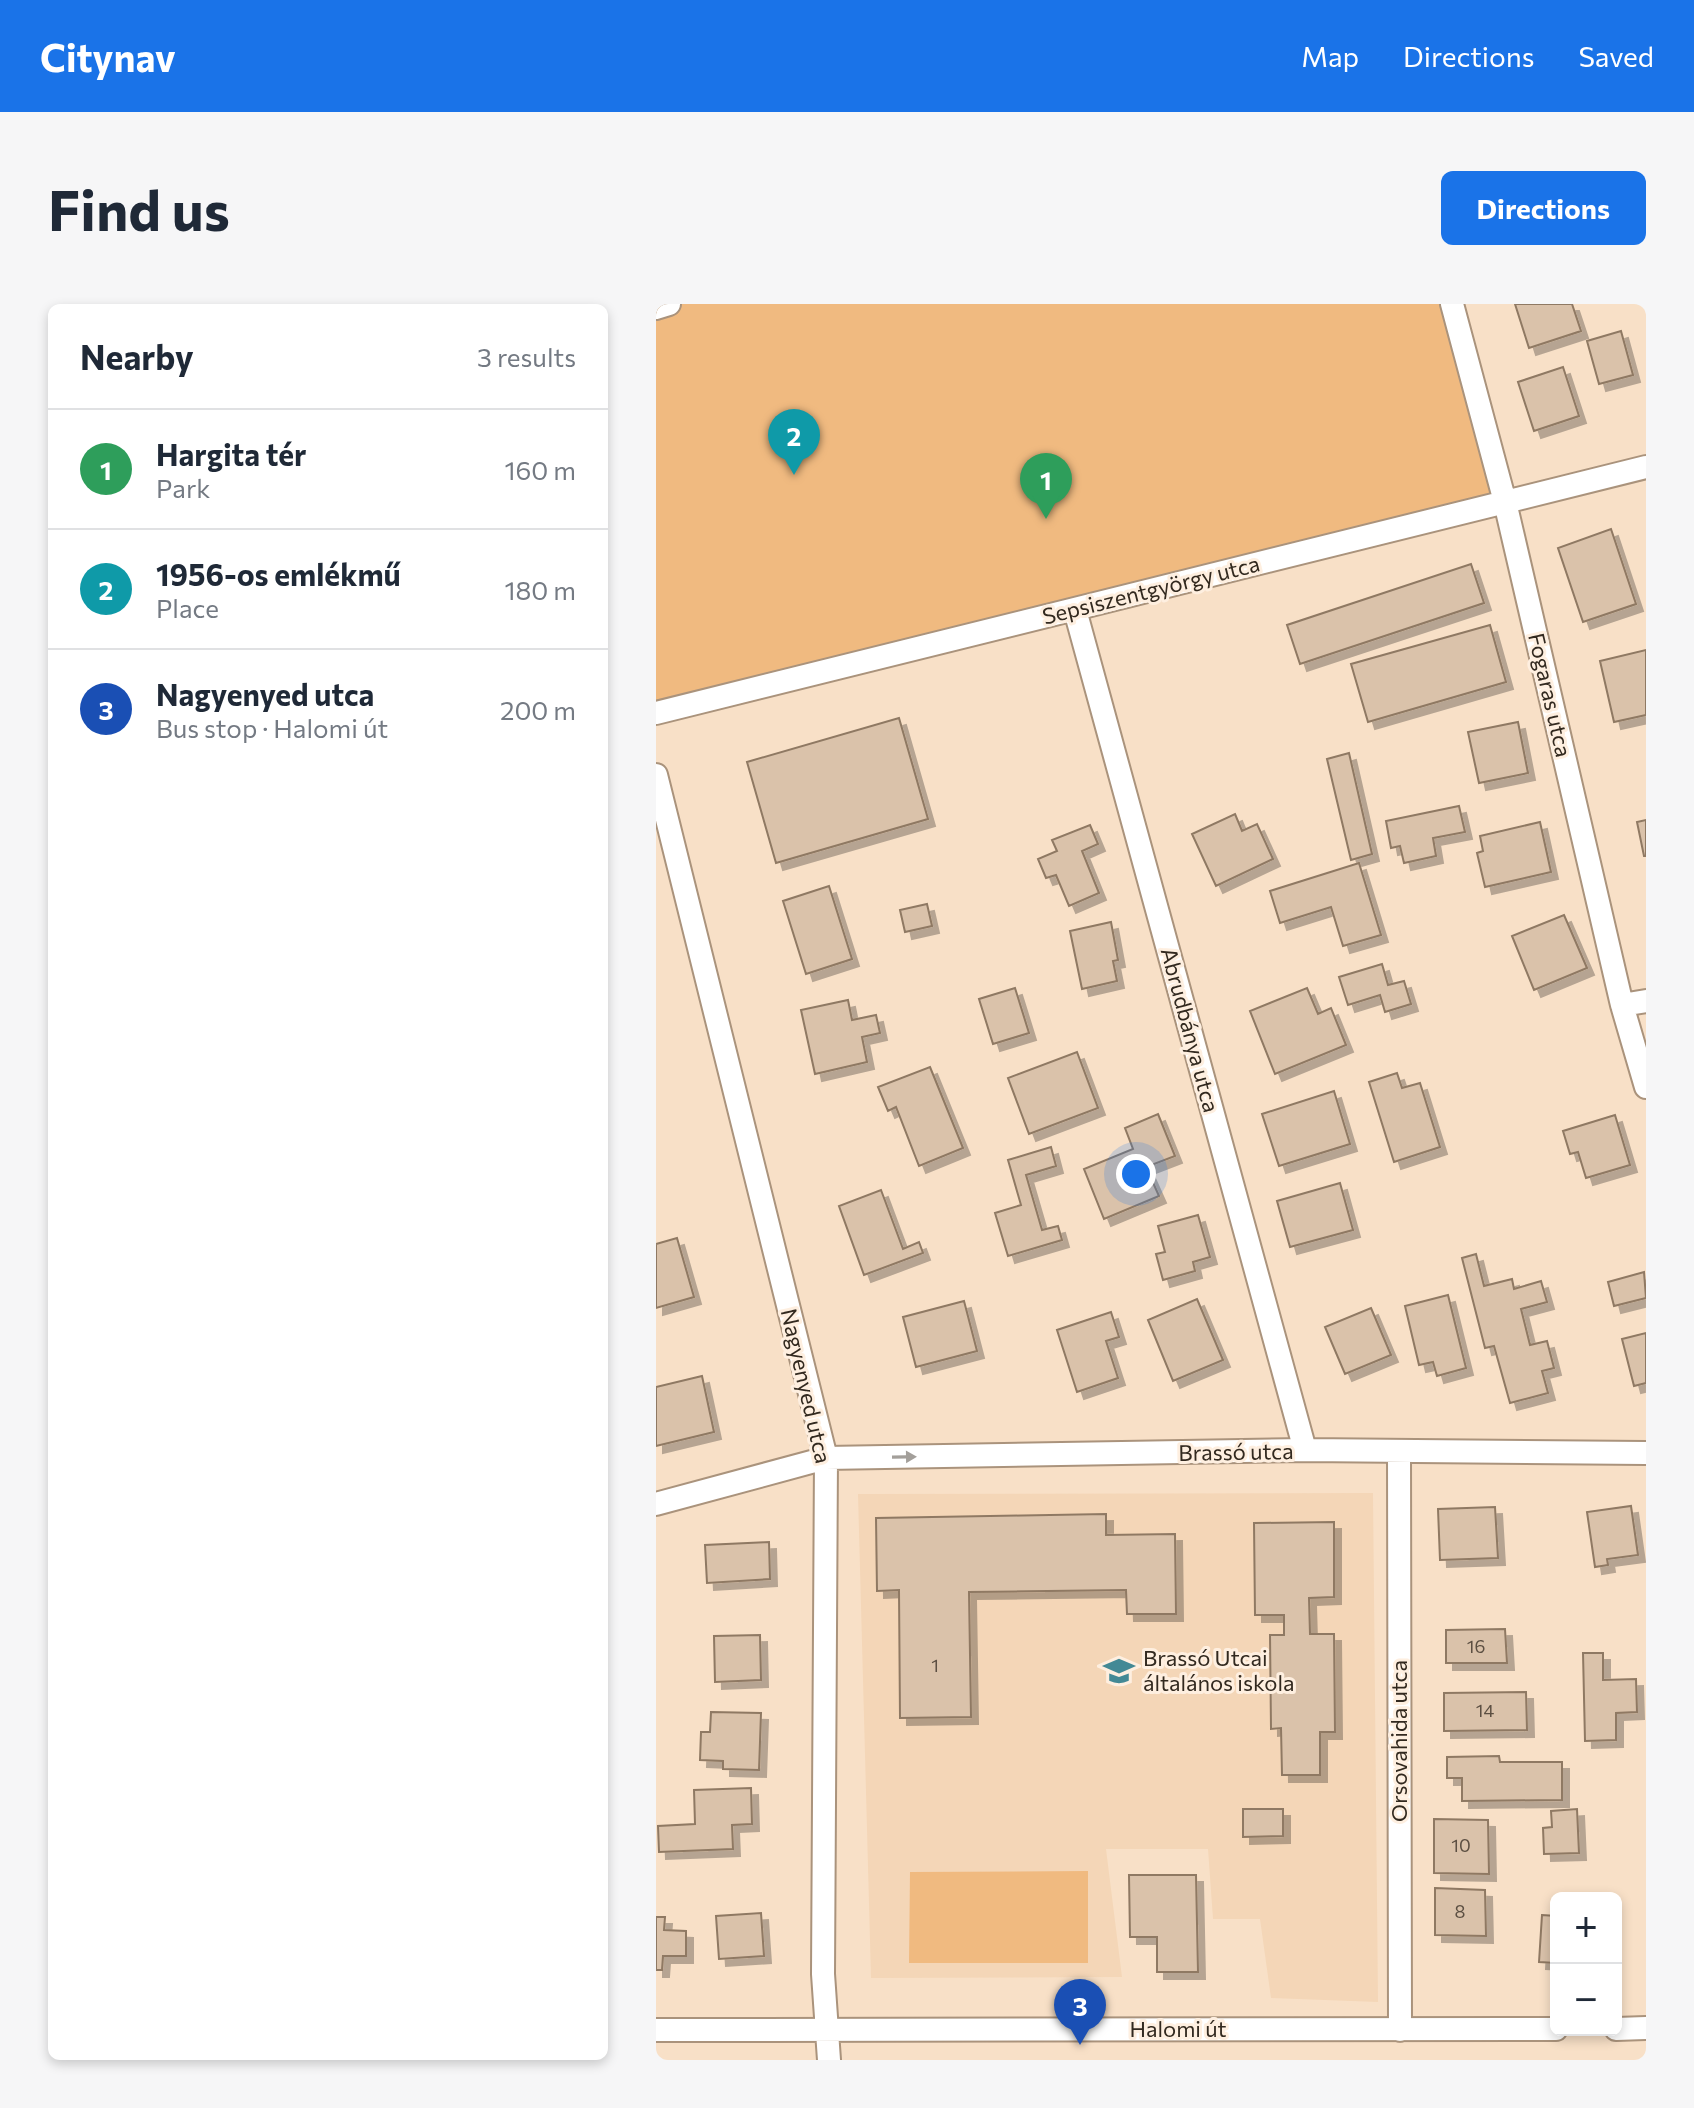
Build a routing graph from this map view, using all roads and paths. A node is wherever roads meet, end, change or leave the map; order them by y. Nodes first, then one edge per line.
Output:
1 (669, 304) edge
2 (1452, 304) edge
3 (656, 308) edge
4 (1646, 467) edge
5 (1505, 502) junction
6 (1075, 610) junction
7 (656, 713) edge
8 (656, 775) edge
9 (1646, 1001) edge
10 (1622, 1005) junction
11 (1646, 1087) edge
12 (1305, 1450) junction
13 (1399, 1451) junction
14 (1646, 1453) edge
15 (826, 1458) junction
16 (656, 1504) edge
17 (827, 2028) junction
18 (1646, 2028) edge
19 (1550, 2029) edge
20 (1622, 2029) edge
21 (656, 2030) edge
22 (1400, 2030) junction
23 (829, 2060) edge

1 - 3 street
2 - 5 street, Fogaras utca
4 - 5 street, Sepsiszentgyörgy utca
5 - 6 street, Sepsiszentgyörgy utca
5 - 10 street, Fogaras utca
6 - 7 street, Sepsiszentgyörgy utca
6 - 12 street, Abrudbánya utca
8 - 15 street, Nagyenyed utca
9 - 10 street
10 - 11 street, Fogaras utca
12 - 13 street, Brassó utca
15 -> 12 street, Brassó utca
13 - 14 street, Brassó utca
13 - 22 street, Orsovahida utca
15 - 16 street, Brassó utca
15 - 17 street, Nagyenyed utca
17 - 21 street, Halomi út
17 - 22 street, Halomi út
17 - 23 street, Nagyenyed utca
18 - 20 street
19 - 22 street, Halomi út

